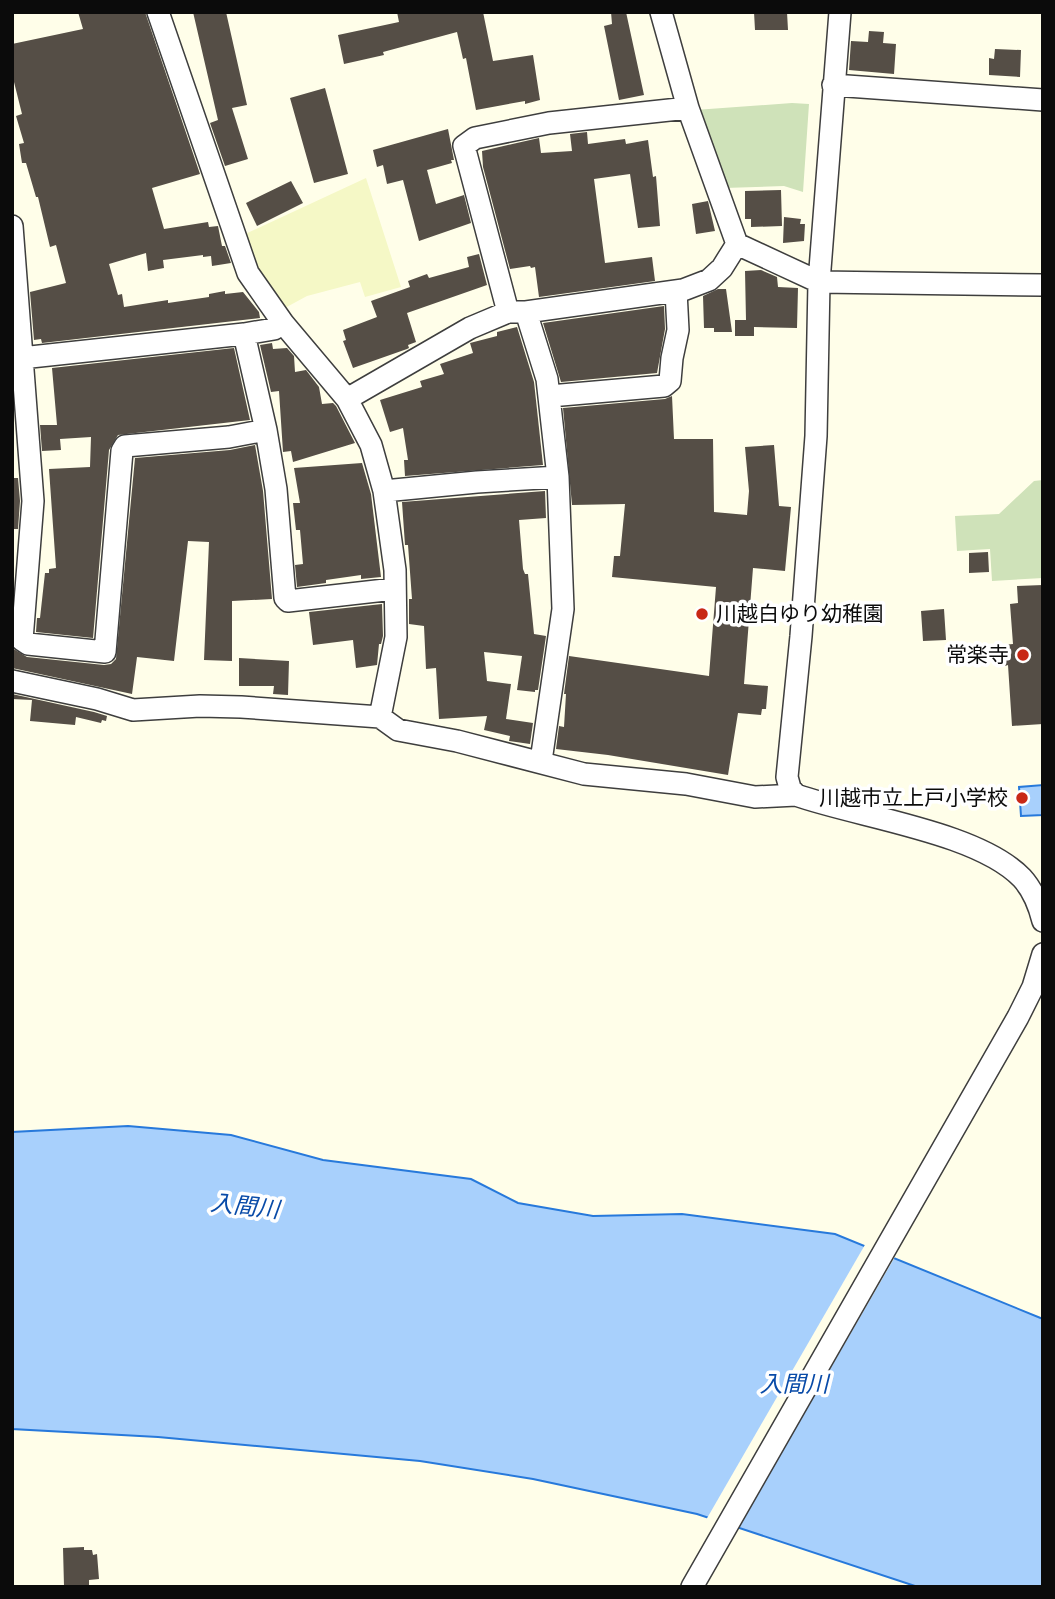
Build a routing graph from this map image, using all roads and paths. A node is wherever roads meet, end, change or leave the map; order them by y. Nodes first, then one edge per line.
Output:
1 (158, 12) edge
2 (661, 12) edge
3 (840, 12) edge
4 (833, 85) junction
5 (1043, 100) edge
6 (688, 108) junction
7 (12, 226) edge
8 (737, 244) junction
9 (819, 282) junction
10 (1043, 285) edge
11 (676, 291) junction
12 (517, 312) junction
13 (283, 323) junction
14 (244, 334) junction
15 (18, 359) edge
16 (550, 396) junction
17 (347, 399) junction
18 (266, 430) junction
19 (21, 446) edge
20 (558, 477) junction
21 (384, 491) junction
22 (20, 561) edge
23 (394, 589) junction
24 (12, 681) edge
25 (380, 717) junction
26 (541, 761) junction
27 (796, 795) junction
28 (1043, 921) edge
29 (1043, 954) edge
30 (692, 1587) edge

1 - 13 street
2 - 6 street
3 - 4 street
4 - 5 street
4 - 9 street
6 - 8 street
6 - 12 street
7 - 15 street
8 - 9 street
8 - 11 street
9 - 10 street
9 - 27 street
11 - 12 street
11 - 16 street
12 - 16 street
12 - 17 street
13 - 14 street
13 - 17 street
14 - 15 street
14 - 18 street
15 - 19 street
16 - 20 street
17 - 21 street
18 - 22 street
18 - 23 street
19 - 22 street
20 - 21 street
20 - 26 street
21 - 23 street
23 - 25 street
24 - 25 street
25 - 26 street
26 - 27 street
27 - 28 street
29 - 30 street

